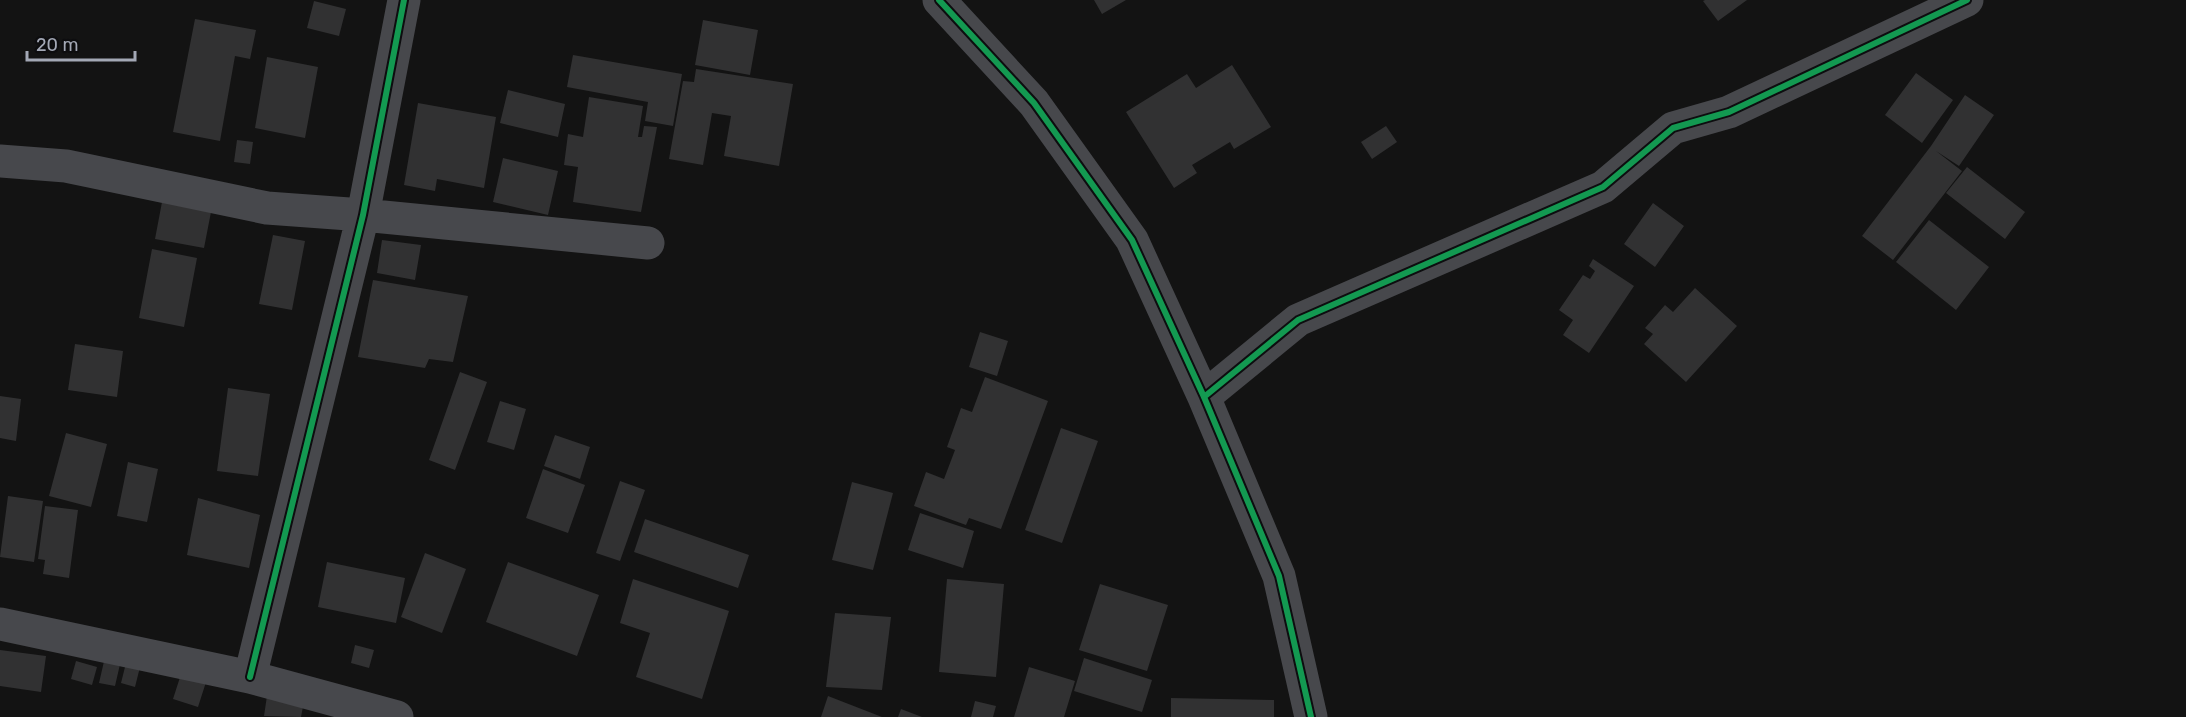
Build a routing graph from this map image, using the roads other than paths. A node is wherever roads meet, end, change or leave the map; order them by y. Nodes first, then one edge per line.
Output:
1 (404, 0) edge
2 (939, 0) edge
3 (1967, 0) edge
4 (0, 161) edge
5 (363, 214) junction
6 (648, 243) dead end
7 (1204, 397) junction
8 (0, 624) edge
9 (250, 677) junction
10 (397, 717) edge
11 (1311, 717) edge

1 - 5 street
2 - 7 street
3 - 7 street
4 - 5 street
5 - 6 street
5 - 9 street
7 - 11 street
8 - 9 street
9 - 10 street

